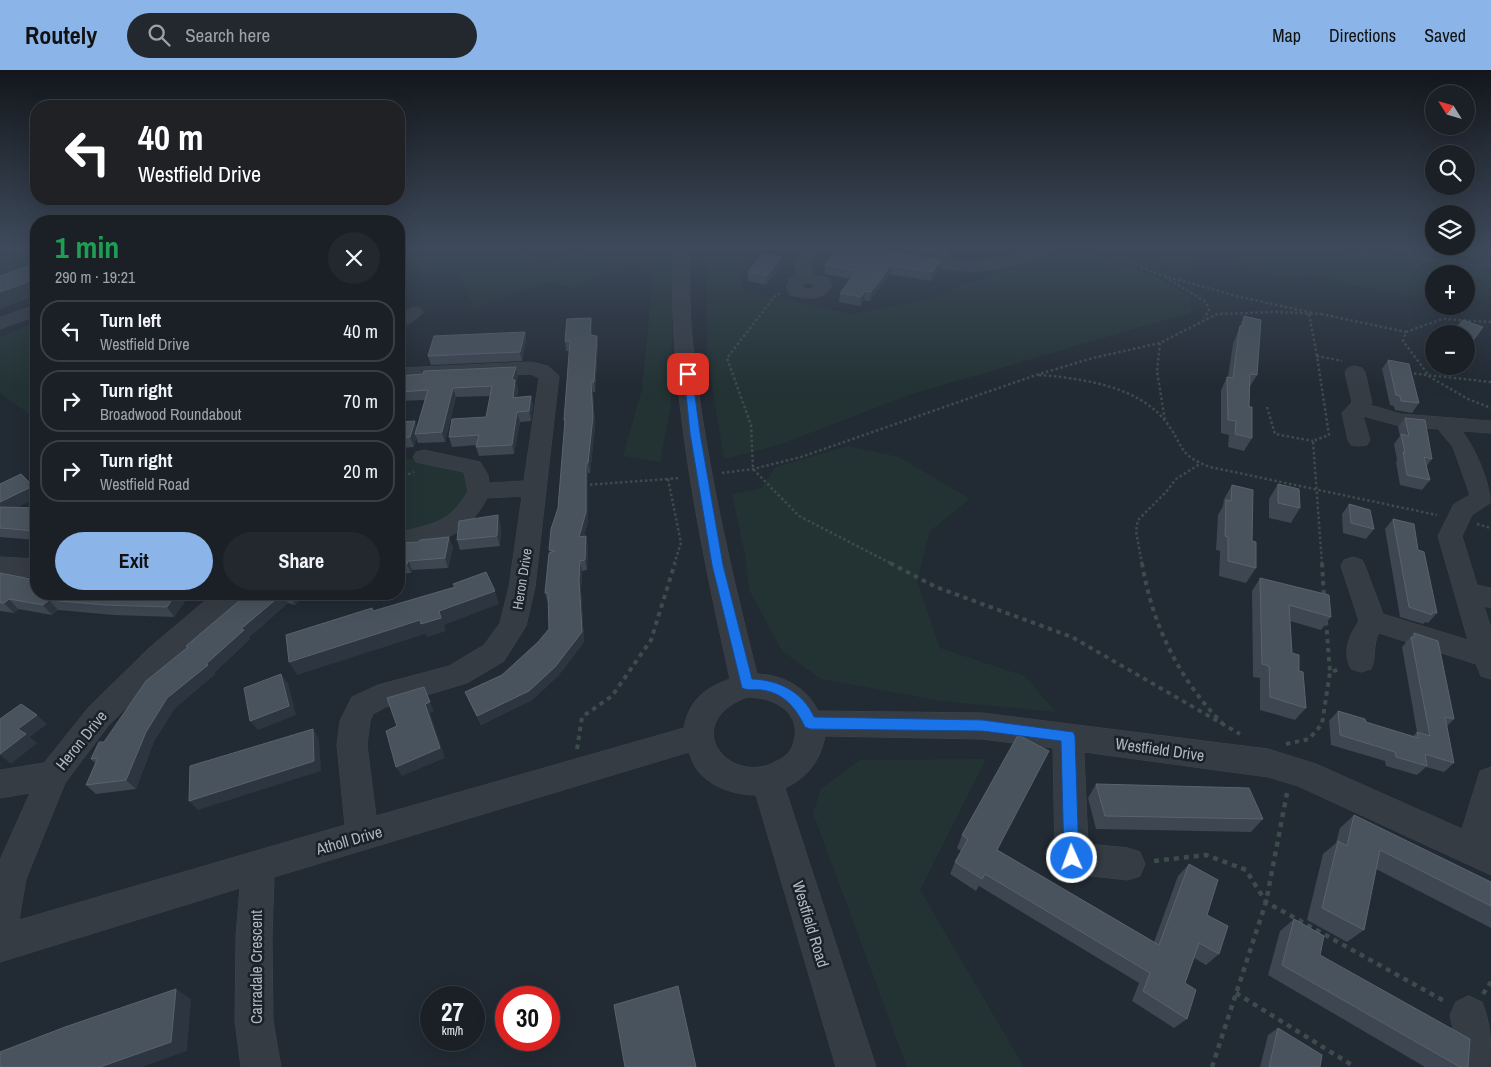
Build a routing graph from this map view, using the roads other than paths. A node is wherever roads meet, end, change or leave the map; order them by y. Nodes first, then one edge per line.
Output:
1 (682, 295) edge
2 (30, 312) edge
3 (414, 312) dead end
4 (405, 318) edge
5 (0, 324) edge
6 (1355, 372) road end
7 (405, 374) edge
8 (1357, 408) junction
9 (1445, 424) junction
10 (1491, 426) edge
11 (1359, 440) dead end
12 (420, 465) road end
13 (535, 488) junction
14 (479, 491) junction
15 (405, 539) edge
16 (0, 566) edge
17 (1353, 566) dead end
18 (30, 568) edge
19 (1466, 592) junction
20 (1491, 598) edge
21 (223, 600) edge
22 (1372, 621) junction
23 (1361, 661) road end
24 (1489, 662) edge
25 (746, 685) junction
26 (810, 723) junction
27 (1068, 736) junction
28 (698, 737) junction
29 (52, 775) junction
30 (767, 781) junction
31 (1491, 781) edge
32 (0, 784) edge
33 (362, 836) junction
34 (1482, 855) edge
35 (1128, 864) road end
36 (258, 866) junction
37 (0, 929) edge
38 (0, 944) edge
39 (1469, 1014) road end
40 (261, 1067) edge
41 (856, 1067) edge
42 (1481, 1067) edge

1 - 25 street
2 - 5 street
3 - 4 street
6 - 8 street
7 - 13 street, Heron Drive
8 - 9 street
8 - 11 street
9 - 10 street
9 - 19 street
12 - 14 street
13 - 14 street
13 - 33 street, Heron Drive
14 - 15 street
16 - 18 street
17 - 22 street
19 - 20 street
19 - 24 street
21 - 29 street, Heron Drive
22 - 23 street
22 - 24 street
25 - 26 street
25 - 28 street
26 - 27 street, Westfield Drive
26 - 30 street
27 - 34 street, Westfield Drive
27 - 35 street
28 - 30 street
28 - 33 street, Atholl Drive
29 - 32 street
29 - 37 street, Heron Drive
30 - 41 street, Westfield Road
31 - 34 street
33 - 36 street, Atholl Drive
36 - 38 street, Atholl Drive
36 - 40 street, Carradale Crescent
39 - 42 street

